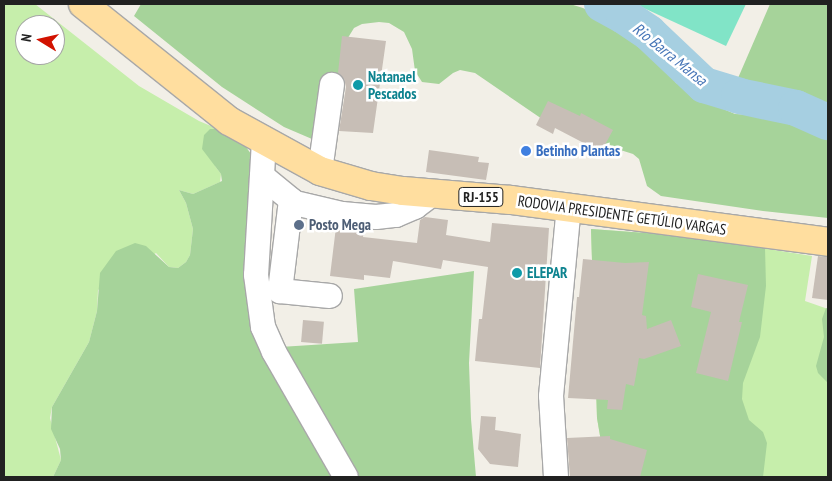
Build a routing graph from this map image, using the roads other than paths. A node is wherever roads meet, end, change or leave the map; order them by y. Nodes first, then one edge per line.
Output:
1 (83, 4) edge
2 (332, 85) dead end
3 (264, 141) junction
4 (320, 171) junction
5 (262, 176) junction
6 (432, 194) junction
7 (291, 200) junction
8 (568, 207) junction
9 (828, 242) edge
10 (330, 296) dead end
11 (346, 477) edge
12 (556, 477) edge

1 - 3 main road, RODOVIA PRESIDENTE GETÚLIO VARGAS / RJ-155
2 - 4 street
3 - 4 main road, RODOVIA PRESIDENTE GETÚLIO VARGAS / RJ-155
3 - 5 street
4 - 6 main road, RODOVIA PRESIDENTE GETÚLIO VARGAS / RJ-155
5 - 7 street
5 - 11 street
6 - 7 street
6 - 8 main road, RODOVIA PRESIDENTE GETÚLIO VARGAS / RJ-155
7 - 10 street
8 - 9 main road, RODOVIA PRESIDENTE GETÚLIO VARGAS / RJ-155
8 - 12 street

